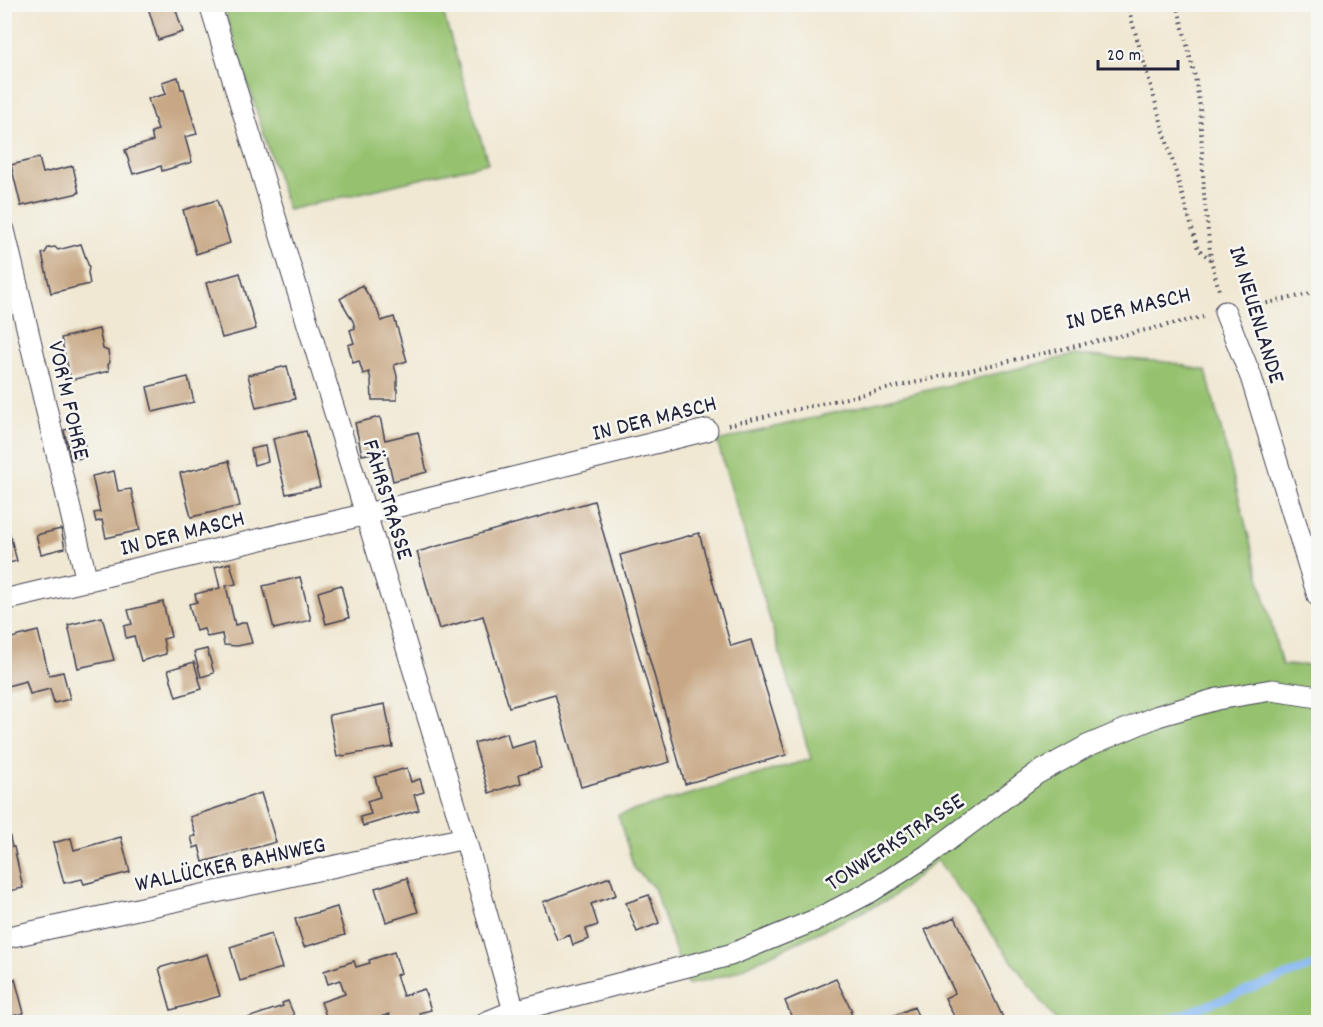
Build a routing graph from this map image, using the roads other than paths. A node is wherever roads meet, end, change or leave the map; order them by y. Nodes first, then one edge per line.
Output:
1 (210, 4) edge
2 (4, 230) edge
3 (1226, 312) road end
4 (707, 429) road end
5 (367, 514) junction
6 (87, 581) junction
7 (1318, 596) edge
8 (4, 600) edge
9 (1318, 696) edge
10 (465, 838) junction
11 (4, 938) edge
12 (514, 1011) junction
13 (487, 1023) edge

1 - 5 street, FÄHRSTRASSE
2 - 6 street, VOR'M FOHRE
3 - 7 street, IM NEUENLANDE
4 - 5 street, IN DER MASCH
5 - 6 street, IN DER MASCH
5 - 10 street, FÄHRSTRASSE
6 - 8 street, IN DER MASCH
9 - 12 street, TONWERKSTRASSE
10 - 11 street, WALLÜCKER BAHNWEG
10 - 12 street, FÄHRSTRASSE
12 - 13 street, TONWERKSTRASSE

